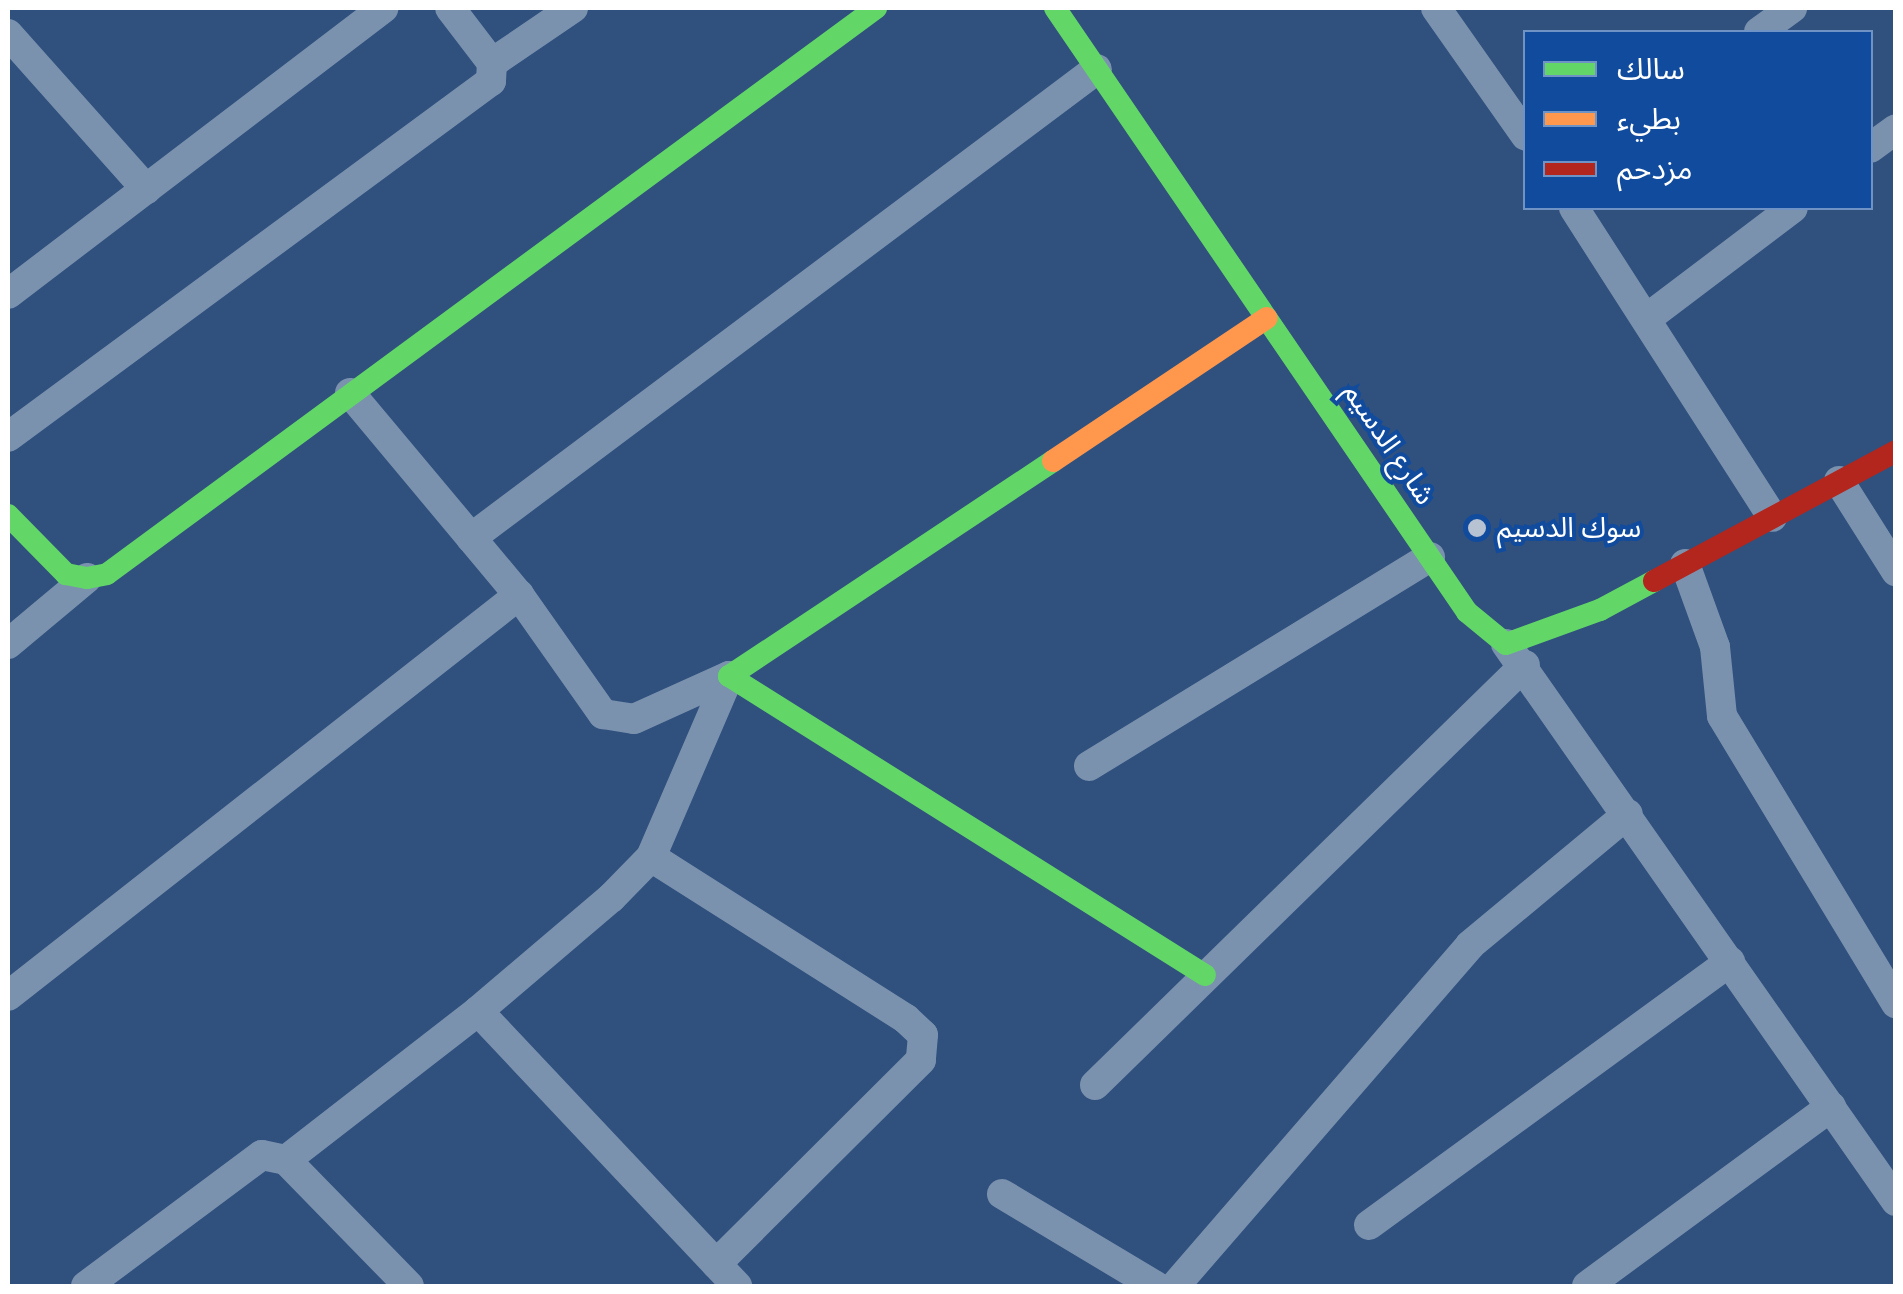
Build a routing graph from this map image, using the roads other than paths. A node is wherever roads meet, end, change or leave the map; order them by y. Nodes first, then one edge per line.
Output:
1 (384, 8) edge
2 (450, 8) edge
3 (573, 8) edge
4 (876, 8) edge
5 (1055, 8) edge
6 (1436, 8) edge
7 (1792, 8) edge
8 (1762, 30) edge
9 (8, 34) edge
10 (492, 63) junction
11 (1097, 69) junction
12 (1896, 129) edge
13 (1523, 132) edge
14 (1873, 146) edge
15 (146, 189) junction
16 (1575, 210) edge
17 (1790, 210) edge
18 (8, 294) edge
19 (1267, 318) junction
20 (1646, 320) junction
21 (350, 394) junction
22 (8, 436) edge
23 (1896, 451) edge
24 (1839, 481) junction
25 (8, 515) edge
26 (1772, 517) junction
27 (471, 538) junction
28 (1430, 557) junction
29 (1686, 564) junction
30 (1896, 572) edge
31 (87, 578) junction
32 (519, 595) junction
33 (8, 644) edge
34 (1515, 654) junction
35 (729, 676) junction
36 (1089, 766) dead end
37 (1628, 814) junction
38 (651, 857) junction
39 (1730, 962) junction
40 (1205, 975) junction
41 (8, 996) edge
42 (1896, 1003) edge
43 (478, 1011) junction
44 (1096, 1085) dead end
45 (1831, 1107) junction
46 (286, 1160) junction
47 (1002, 1194) dead end
48 (1896, 1201) edge
49 (1368, 1225) dead end
50 (716, 1264) junction
51 (86, 1286) edge
52 (409, 1286) edge
53 (737, 1286) edge
54 (1156, 1286) edge
55 (1175, 1286) edge
56 (1587, 1286) edge

1 - 15 street
2 - 10 street
3 - 10 street
4 - 21 street
5 - 11 street, شارع الدسيم
6 - 13 street
7 - 8 street
9 - 15 street
10 - 22 street
11 - 19 street, شارع الدسيم
11 - 27 street
12 - 14 street
15 - 18 street
16 - 20 street
17 - 20 street
19 - 28 street, شارع الدسيم
19 - 35 street
20 - 26 street
21 - 27 street
21 - 31 street
23 - 24 street
24 - 26 street
24 - 30 street
25 - 31 street
26 - 29 street
27 - 32 street
28 - 34 street, شارع الدسيم
28 - 36 street
29 - 34 street
29 - 42 street
31 - 33 street
32 - 35 street
32 - 41 street
34 - 37 street
34 - 40 street
35 - 38 street
35 - 40 street
37 - 39 street
37 - 55 street
38 - 43 street
38 - 50 street
39 - 45 street
39 - 49 street
40 - 44 street
43 - 46 street
43 - 50 street
45 - 48 street
45 - 56 street
46 - 51 street
46 - 52 street
47 - 54 street
50 - 53 street

